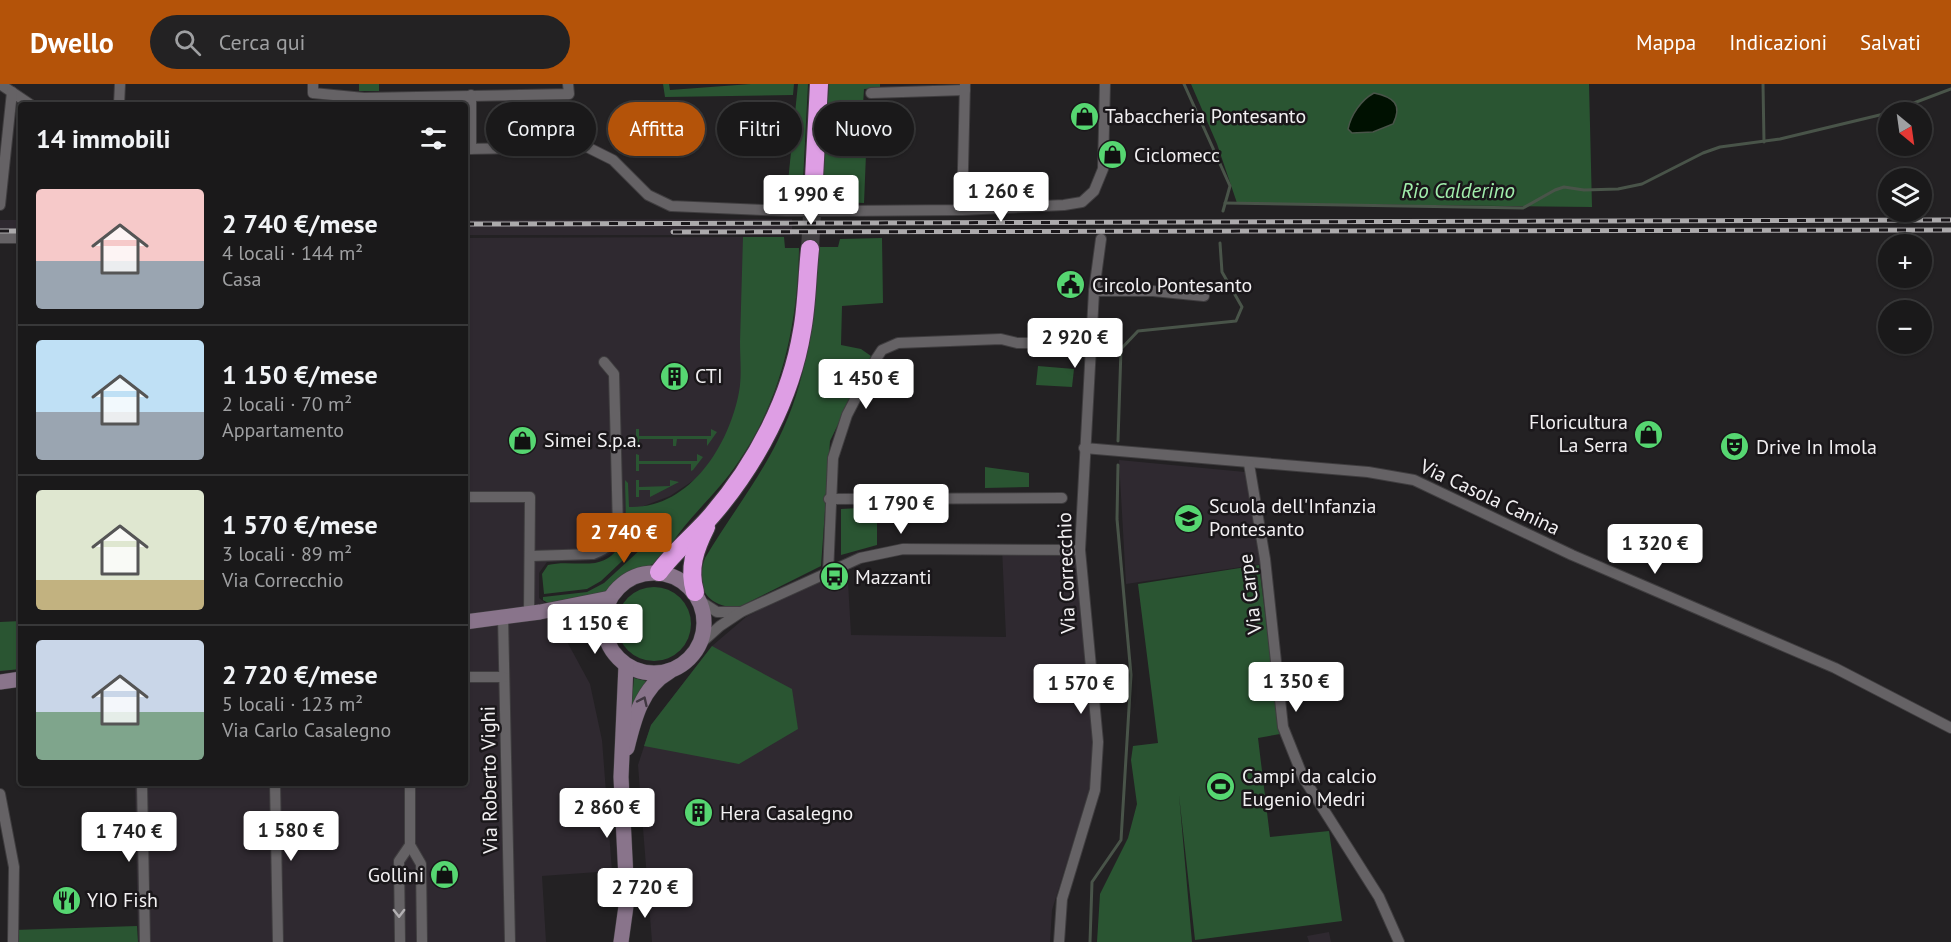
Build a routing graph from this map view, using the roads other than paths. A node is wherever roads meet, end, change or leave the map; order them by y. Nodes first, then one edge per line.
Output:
1 (0, 84) edge
2 (120, 84) edge
3 (313, 84) edge
4 (568, 84) edge
5 (819, 84) edge
6 (1105, 84) edge
7 (965, 87) edge
8 (12, 93) junction
9 (871, 93) dead end
10 (471, 95) junction
11 (26, 102) edge
12 (119, 102) edge
13 (468, 149) edge
14 (2, 172) edge
15 (813, 197) tunnel mouth
16 (0, 205) edge
17 (962, 210) junction
18 (0, 238) edge
19 (18, 238) edge
20 (1101, 238) dead end
21 (810, 249) tunnel mouth
22 (1094, 291) junction
23 (1204, 296) dead end
24 (1091, 343) junction
25 (604, 362) dead end
26 (1084, 448) junction
27 (1249, 464) junction
28 (468, 497) edge
29 (1062, 498) dead end
30 (830, 500) junction
31 (712, 515) junction
32 (1080, 550) junction
33 (531, 556) junction
34 (659, 572) junction
35 (828, 574) junction
36 (697, 596) junction
37 (610, 598) junction
38 (741, 612) junction
39 (535, 613) junction
40 (503, 617) junction
41 (468, 622) edge
42 (604, 623) junction
43 (700, 643) junction
44 (683, 664) junction
45 (626, 665) junction
46 (468, 677) edge
47 (504, 677) junction
48 (18, 679) edge
49 (0, 682) edge
50 (1951, 728) edge
51 (621, 777) junction
52 (142, 786) edge
53 (275, 786) edge
54 (411, 786) edge
55 (0, 794) edge
56 (410, 845) junction
57 (627, 899) junction
58 (14, 942) edge
59 (145, 942) edge
60 (278, 942) edge
61 (400, 942) edge
62 (422, 942) edge
63 (510, 942) edge
64 (621, 942) edge
65 (631, 942) edge
66 (1059, 942) edge
67 (1399, 942) edge

1 - 8 street
2 - 12 street
3 - 10 street
4 - 10 street
5 - 15 highway
6 - 17 street
7 - 9 street
7 - 17 street
8 - 11 street
8 - 14 street
10 - 13 street
13 - 17 street, bridge
14 - 16 street
18 - 19 street
20 - 22 street, Via Correcchio
21 - 31 highway
22 - 23 street
22 - 24 street, Via Correcchio
24 - 26 street, Via Correcchio
24 - 30 street
25 - 33 street
26 - 27 street, Via Casola Canina
26 - 32 street, Via Correcchio
27 - 50 street, Via Casola Canina
27 - 67 street, Via Carpe
28 - 33 street
29 - 30 street
30 - 35 street
31 - 34 highway
31 - 36 highway
32 - 35 street
32 - 66 street, Via Correcchio
33 - 39 street
34 - 36 main road
34 - 37 main road
35 - 38 street
36 - 38 street
36 - 43 main road
37 - 39 main road
37 - 42 main road
38 - 43 street
39 - 40 main road
39 - 42 main road
40 - 41 main road
40 - 47 street, Via Roberto Vighi
42 - 45 main road
43 - 44 main road
44 - 45 main road
51 -> 44 main road
45 - 51 main road
46 - 47 street
47 - 63 street, Via Roberto Vighi
48 - 49 main road
51 - 57 main road
52 - 59 street
53 - 60 street
54 - 56 street
55 - 58 street
56 -> 61 street
56 - 62 street
57 - 64 main road
57 - 65 main road

